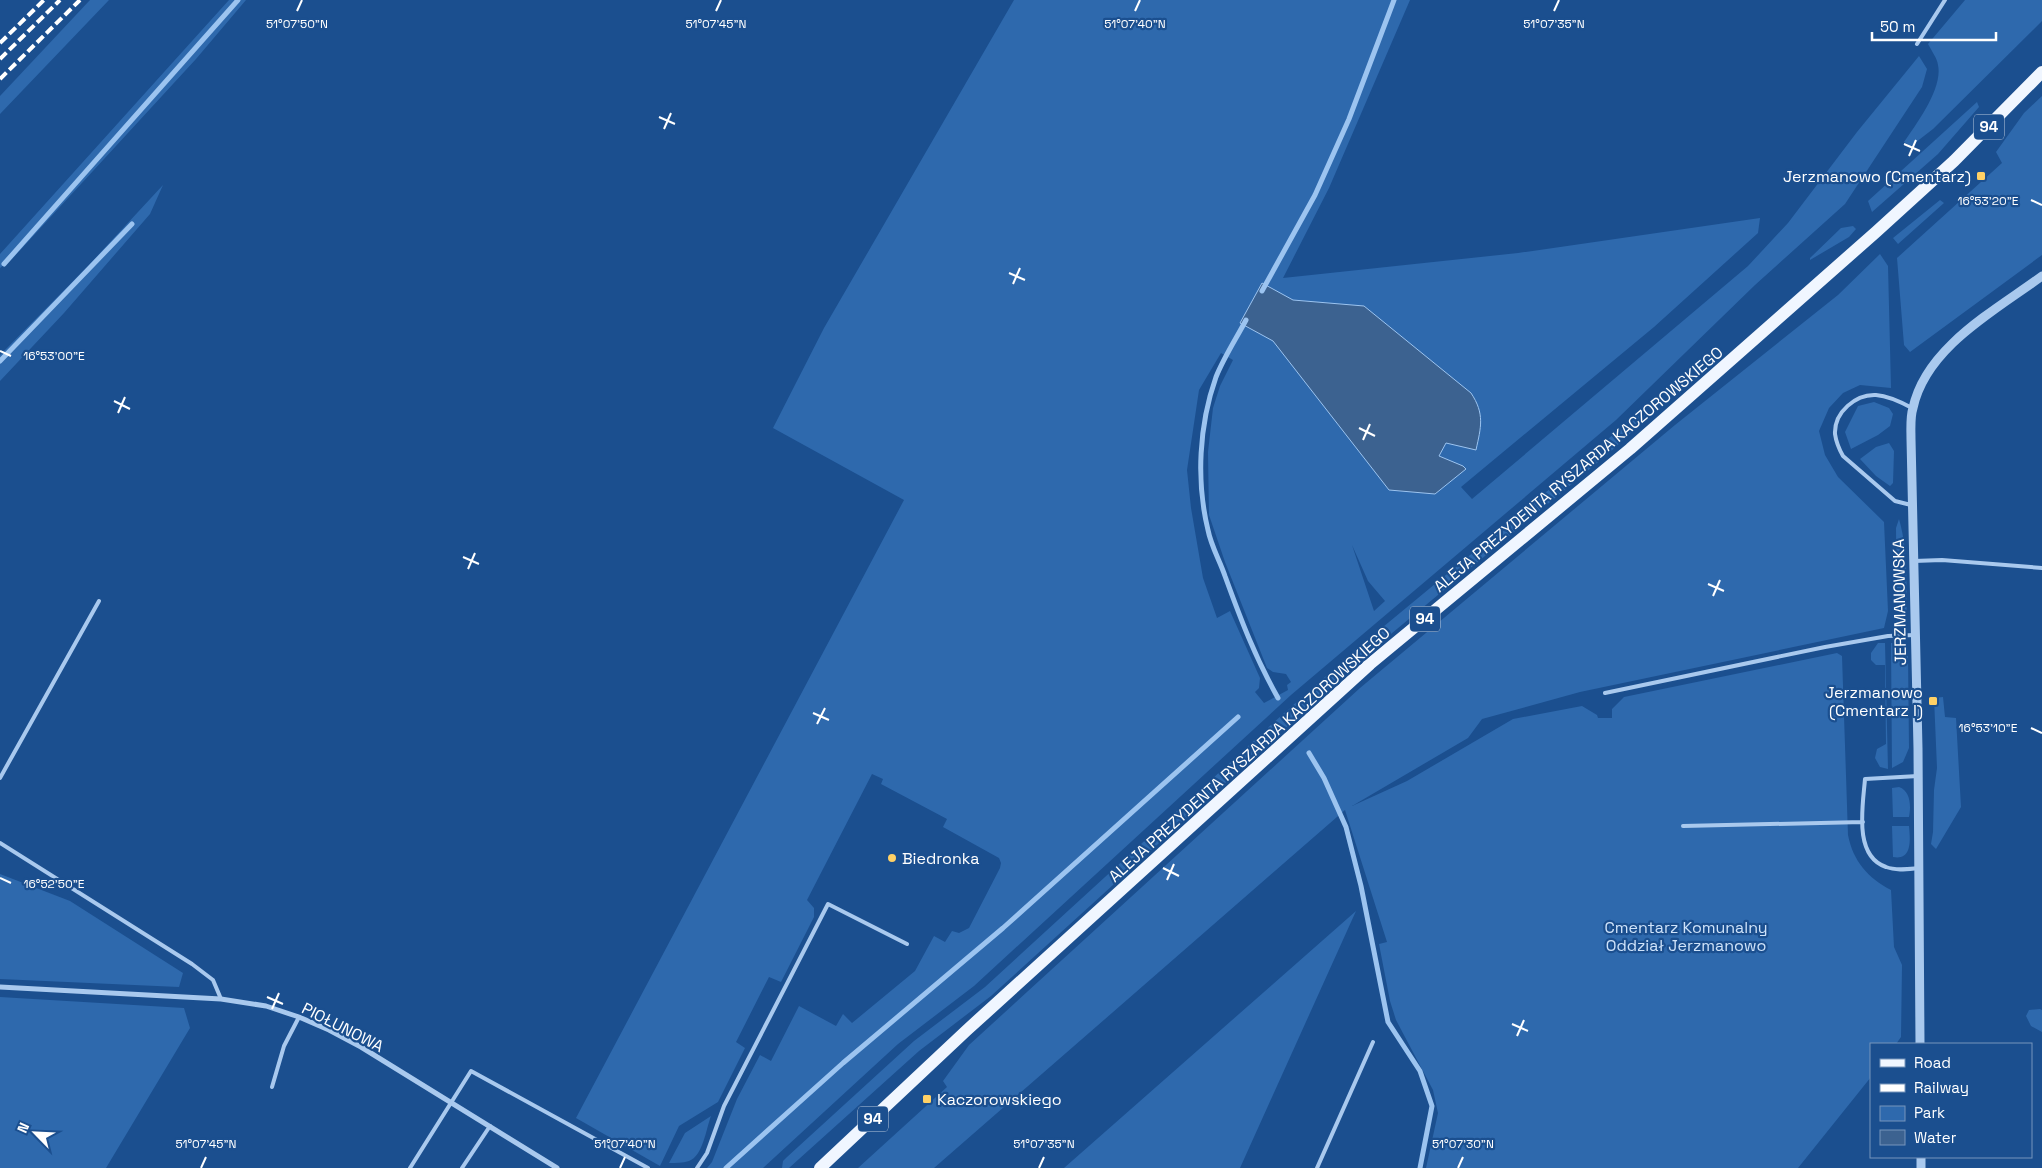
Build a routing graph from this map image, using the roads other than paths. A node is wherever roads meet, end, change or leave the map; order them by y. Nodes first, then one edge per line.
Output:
1 (1945, 0) edge
2 (1916, 44) dead end
3 (2042, 72) edge
4 (2042, 276) edge
5 (1912, 408) junction
6 (1913, 506) junction
7 (1914, 561) junction
8 (2042, 568) edge
9 (99, 601) dead end
10 (1915, 635) junction
11 (1605, 693) dead end
12 (1918, 776) junction
13 (0, 778) edge
14 (1862, 822) junction
15 (1683, 826) dead end
16 (0, 843) edge
17 (1918, 868) junction
18 (907, 944) dead end
19 (0, 987) edge
20 (221, 999) junction
21 (299, 1017) junction
22 (1373, 1042) dead end
23 (1920, 1043) edge
24 (272, 1087) dead end
25 (452, 1102) junction
26 (490, 1126) junction
27 (410, 1168) edge
28 (462, 1168) edge
29 (557, 1168) edge
30 (648, 1168) edge
31 (697, 1168) edge
32 (820, 1168) edge
33 (1318, 1168) edge

1 - 2 lane
3 - 32 main road, ALEJA PREZYDENTA RYSZARDA KACZOROWSKIEGO / 94
4 - 5 street, JERZMANOWSKA
5 - 6 street, JERZMANOWSKA
5 - 6 lane
6 - 7 street, JERZMANOWSKA
7 - 8 lane
7 - 10 street, JERZMANOWSKA
9 - 13 lane
10 - 11 lane
10 - 12 street, JERZMANOWSKA
12 - 14 lane
12 - 17 street, JERZMANOWSKA
14 - 15 lane
14 - 17 lane
16 - 20 lane
17 - 23 street, JERZMANOWSKA
18 - 31 lane
19 - 20 street, PIOŁUNOWA
20 - 21 street, PIOŁUNOWA
21 - 24 lane
21 - 25 street, PIOŁUNOWA
22 - 33 lane
25 - 26 street, PIOŁUNOWA
25 - 27 lane
25 - 30 lane
26 - 28 lane
26 - 29 street, PIOŁUNOWA

